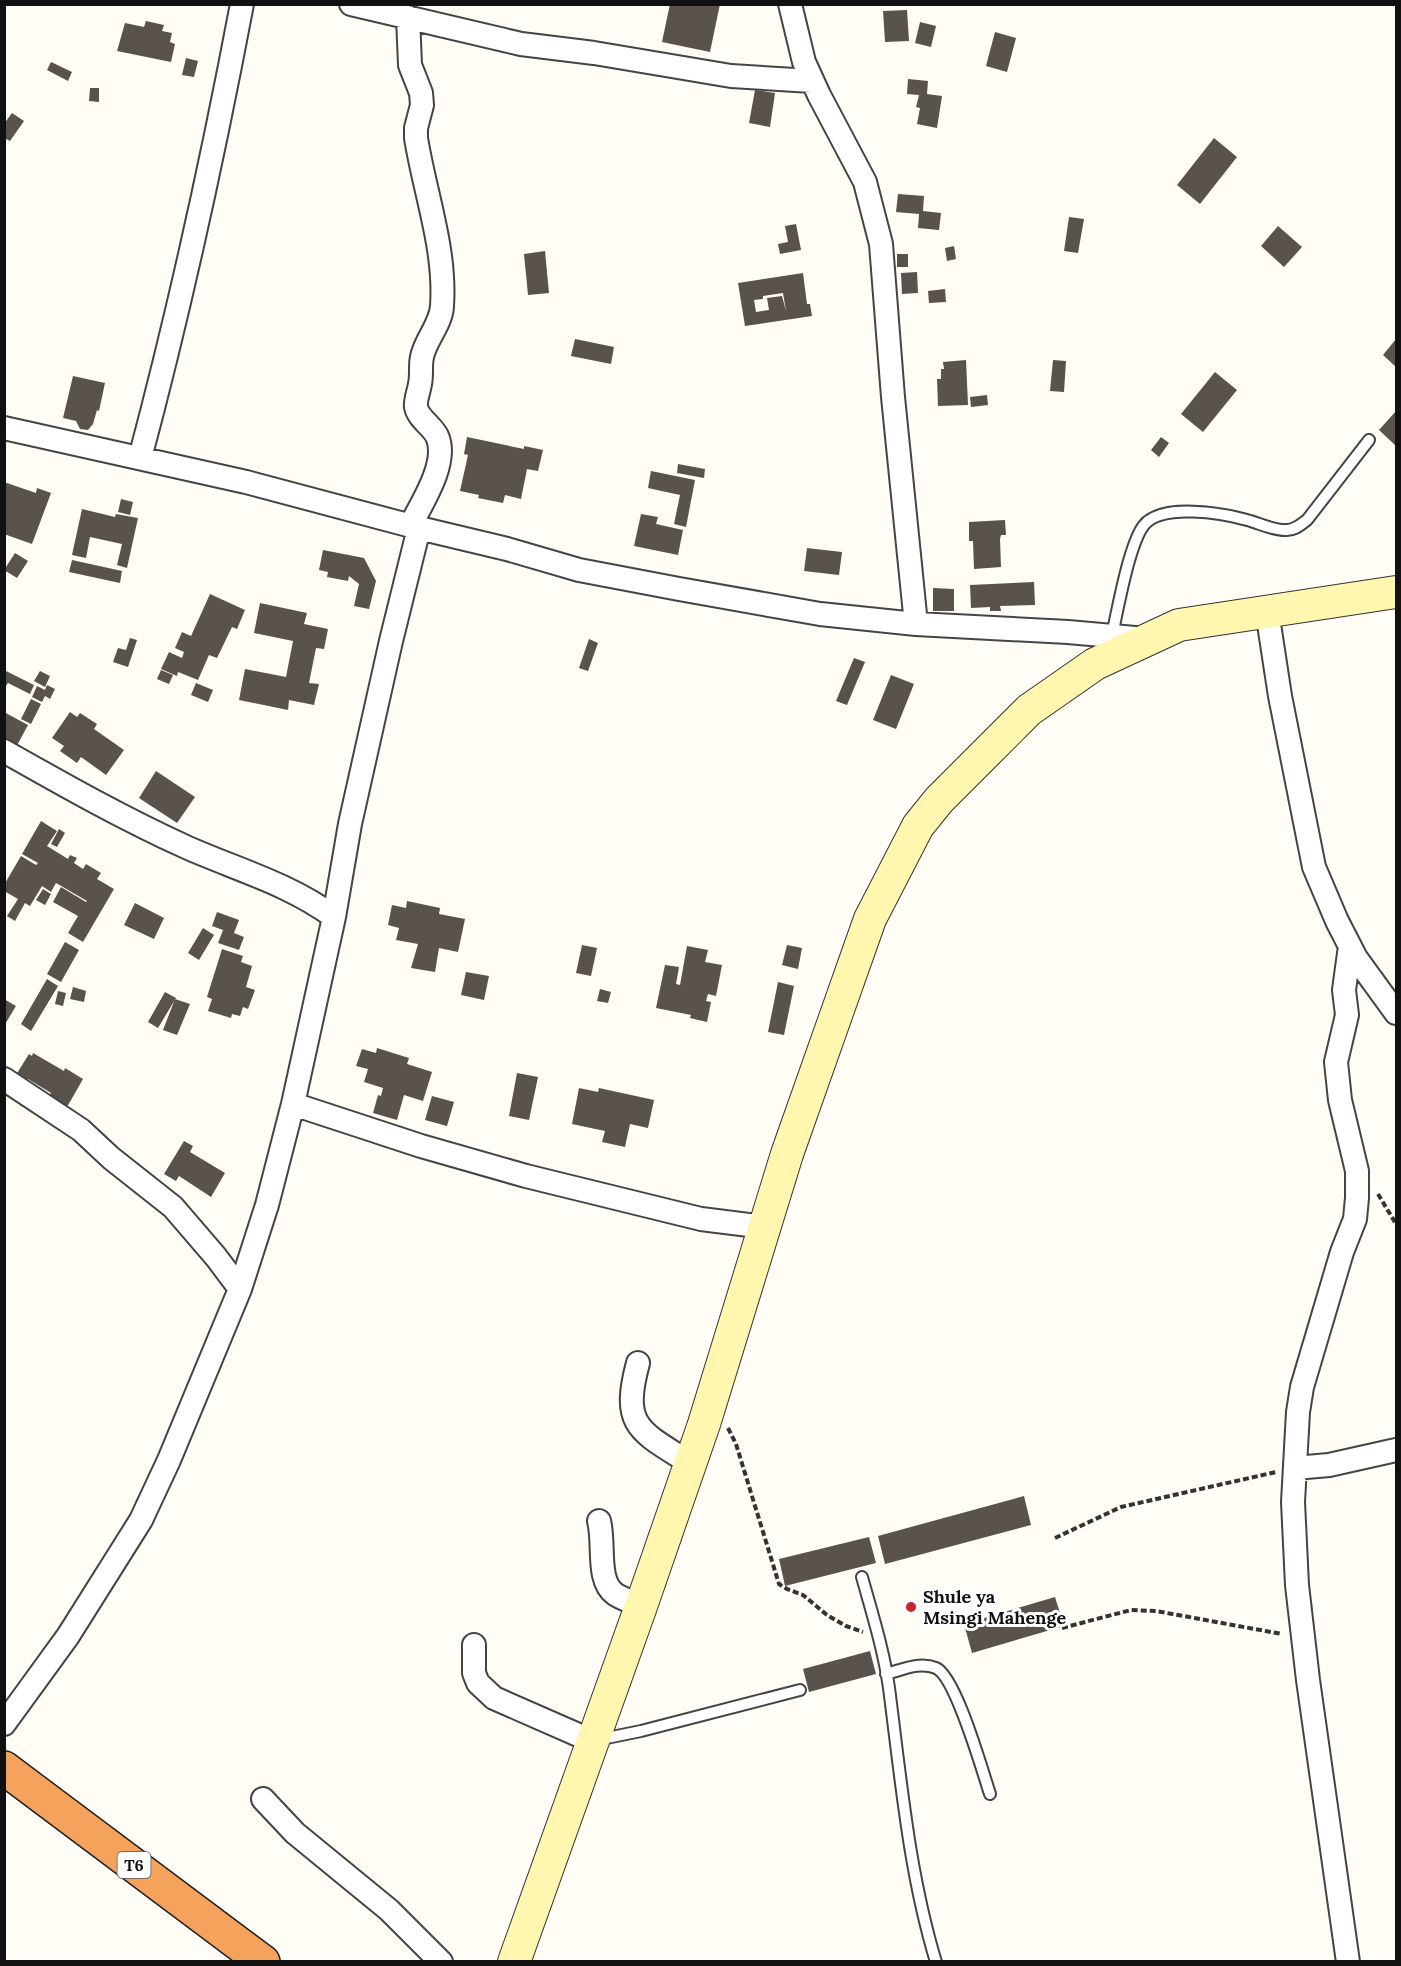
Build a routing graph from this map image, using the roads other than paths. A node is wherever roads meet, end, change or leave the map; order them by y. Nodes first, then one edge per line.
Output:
1 (243, 4) edge
2 (351, 4) edge
3 (790, 4) edge
4 (408, 17) junction
5 (812, 81) junction
6 (4, 428) edge
7 (1369, 440) dead end
8 (140, 458) junction
9 (414, 527) junction
10 (1396, 592) edge
11 (1267, 611) junction
12 (916, 624) junction
13 (1112, 635) junction
14 (1146, 639) junction
15 (4, 751) edge
16 (334, 917) junction
17 (1350, 946) junction
18 (1396, 1013) edge
19 (4, 1079) edge
20 (293, 1104) junction
21 (765, 1227) junction
22 (240, 1289) junction
23 (638, 1363) dead end
24 (1396, 1450) edge
25 (690, 1462) junction
26 (1295, 1468) junction
27 (599, 1521) dead end
28 (862, 1577) dead end
29 (641, 1606) junction
30 (474, 1645) dead end
31 (886, 1674) junction
32 (800, 1690) dead end
33 (4, 1724) edge
34 (592, 1741) junction
35 (4, 1768) edge
36 (990, 1794) dead end
37 (263, 1799) dead end
38 (263, 1962) edge
39 (441, 1962) edge
40 (514, 1962) edge
41 (936, 1962) edge
42 (1348, 1962) edge

1 - 8 street
2 - 4 street
3 - 5 street
4 - 5 street
4 - 9 street
5 - 12 street
6 - 8 street
7 - 13 lane
8 - 9 street
9 - 12 street
9 - 16 street
10 - 11 street
11 - 14 street
11 - 17 street
12 - 13 street
13 - 14 street
14 - 21 street
15 - 16 street
16 - 20 street
17 - 18 street
17 - 26 street
19 - 22 street
20 - 21 street
20 - 22 street
21 - 25 street
22 - 33 street
23 - 25 street
24 - 26 street
25 - 29 street
26 - 42 street
27 - 29 street
28 - 31 lane
29 - 34 street
30 - 34 street
31 - 36 lane
31 - 41 lane
32 - 34 lane
34 - 40 street
35 - 38 highway, T6
37 - 39 street

